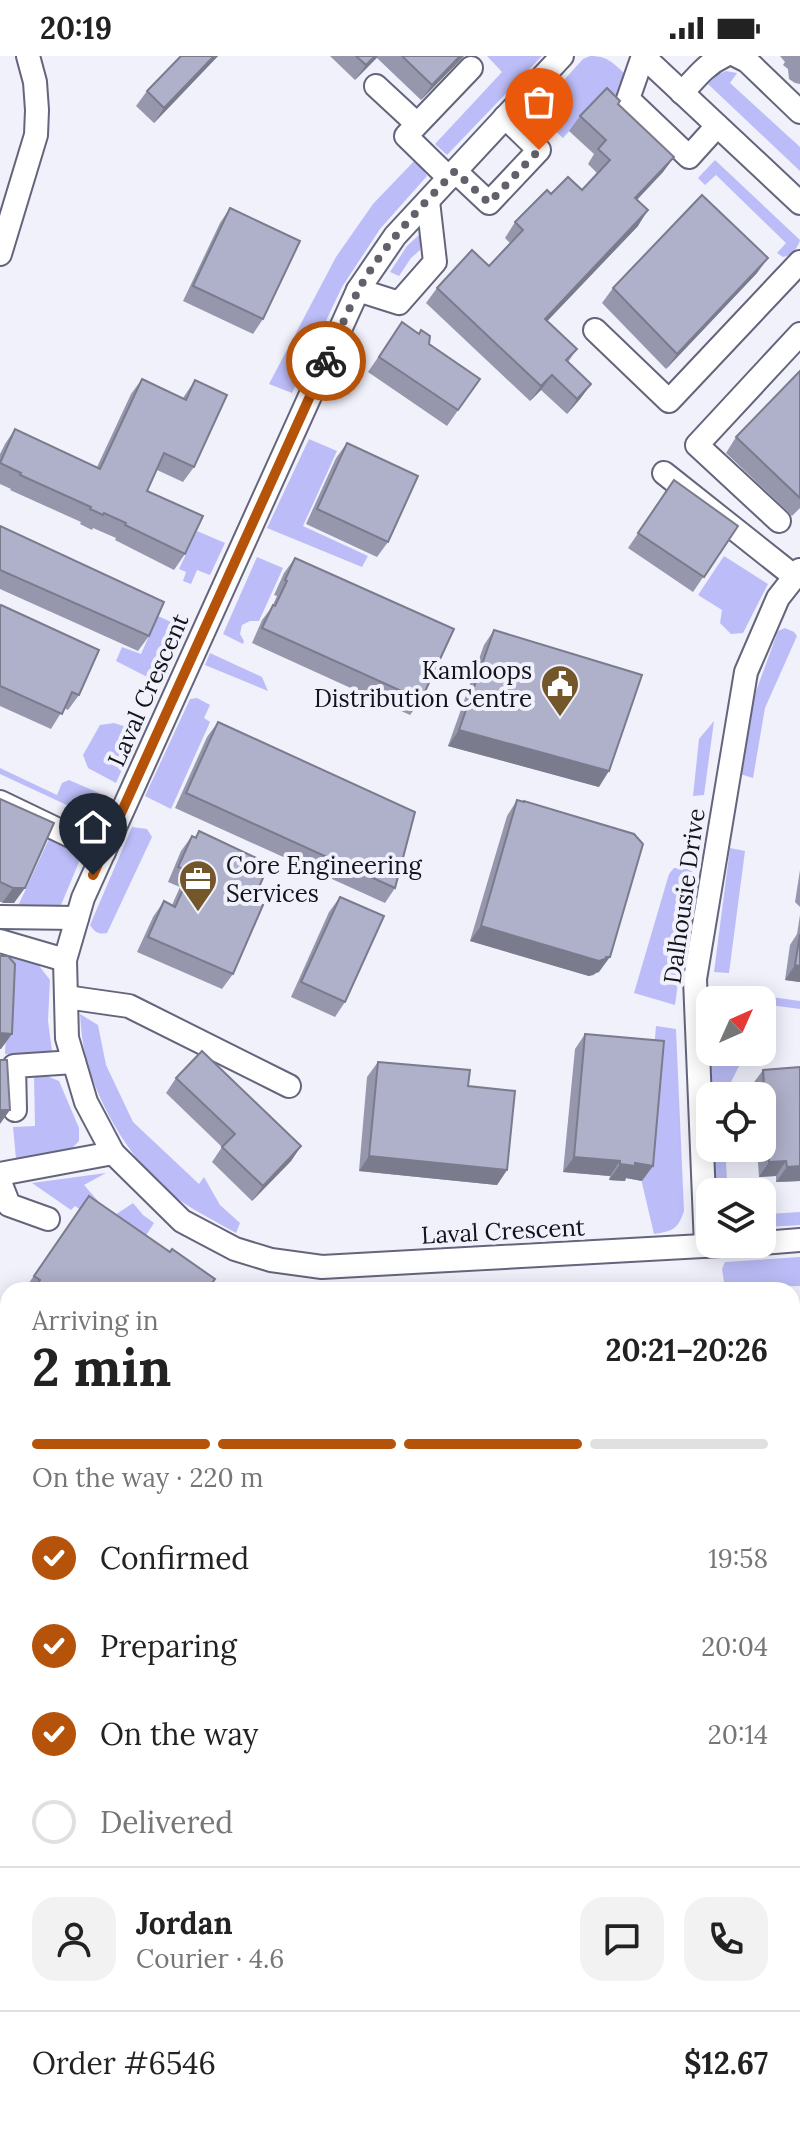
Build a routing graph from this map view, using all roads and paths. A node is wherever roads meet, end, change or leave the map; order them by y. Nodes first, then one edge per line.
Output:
1 (28, 56) edge
2 (562, 56) edge
3 (643, 56) edge
4 (724, 56) edge
5 (737, 56) edge
6 (471, 68) dead end
7 (376, 86) dead end
8 (682, 93) junction
9 (800, 112) edge
10 (505, 117) junction
11 (417, 124) junction
12 (717, 126) junction
13 (452, 174) junction
14 (428, 201) junction
15 (800, 203) edge
16 (0, 254) edge
17 (800, 262) edge
18 (358, 290) junction
19 (595, 330) dead end
20 (800, 334) edge
21 (664, 473) dead end
22 (779, 521) dead end
23 (798, 573) edge
24 (0, 802) edge
25 (104, 852) junction
26 (0, 917) edge
27 (77, 918) junction
28 (0, 941) edge
29 (65, 960) junction
30 (66, 997) junction
31 (74, 1062) junction
32 (289, 1086) dead end
33 (15, 1110) dead end
34 (113, 1153) junction
35 (0, 1174) edge
36 (703, 1178) edge
37 (0, 1182) edge
38 (48, 1219) dead end
39 (800, 1240) edge
40 (776, 1242) edge
41 (696, 1247) edge

1 - 16 street
2 - 10 street, Laval Crescent
3 - 8 street
3 - 12 street
4 - 8 street
5 - 9 street
6 - 11 street
7 - 11 street
8 - 12 street
10 - 13 street, Laval Crescent
10 - 13 street
11 - 13 street
12 - 15 street
13 - 14 street, Laval Crescent
14 - 18 street, Laval Crescent
14 - 18 street
17 - 19 street
18 - 25 street, Laval Crescent
20 - 22 street
21 - 23 street
23 - 36 street, Dalhousie Drive
24 - 25 street
25 - 27 street, Laval Crescent
26 - 27 street
27 - 29 street, Laval Crescent
28 - 29 street
29 - 30 street, Laval Crescent
30 - 31 street, Laval Crescent
30 - 32 street
31 - 33 street
31 - 34 street, Laval Crescent
34 - 35 street
34 - 41 street, Laval Crescent
37 - 38 street
39 - 40 street

